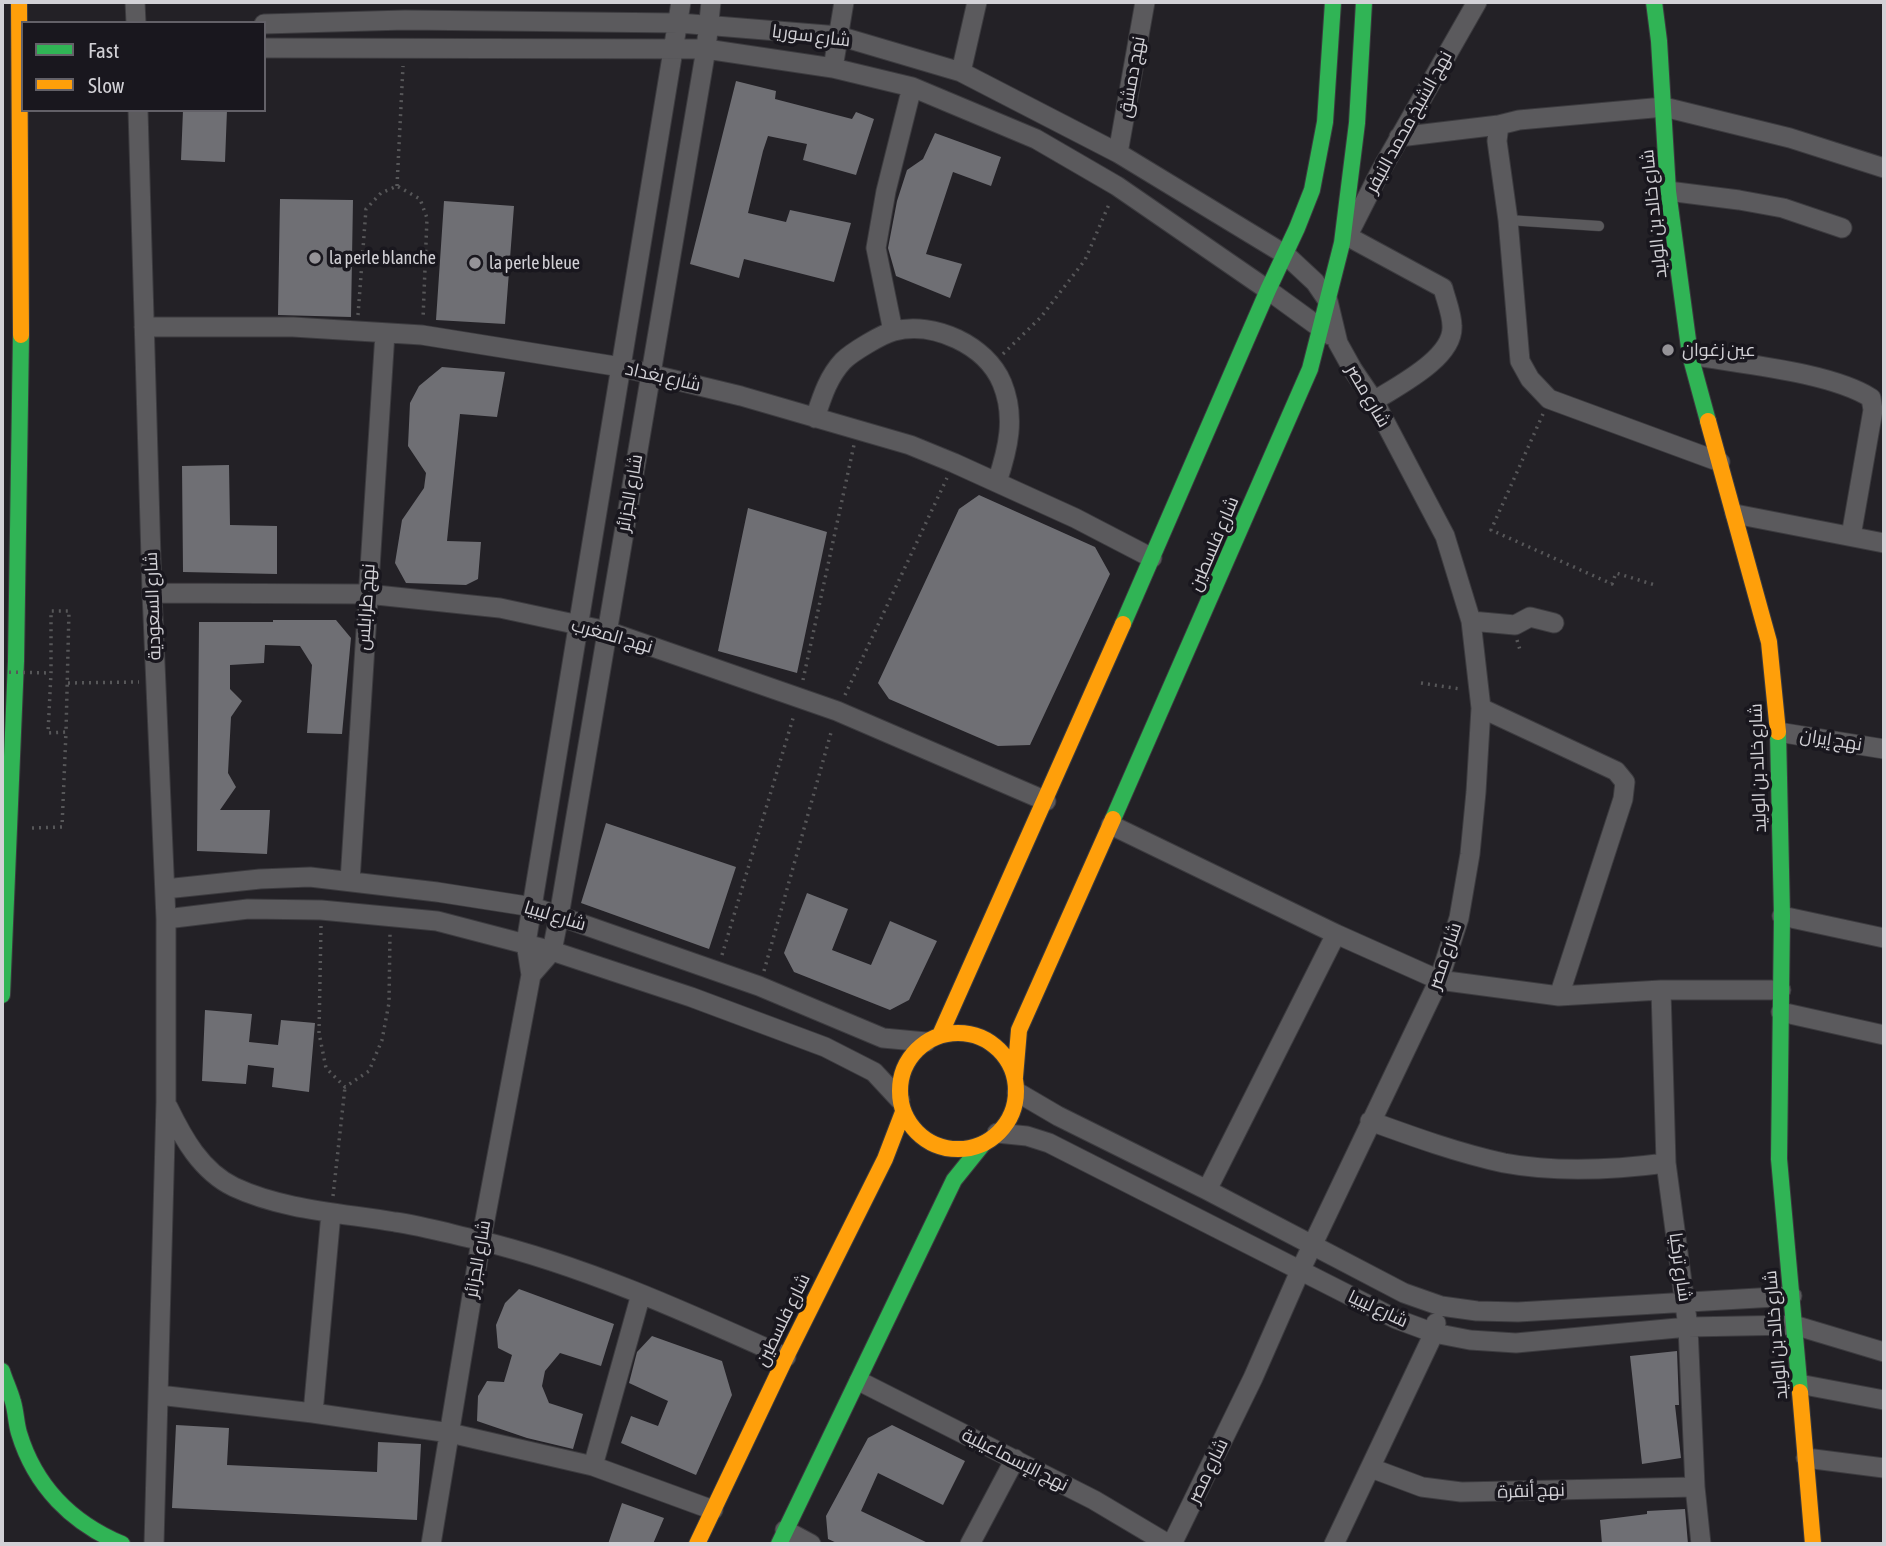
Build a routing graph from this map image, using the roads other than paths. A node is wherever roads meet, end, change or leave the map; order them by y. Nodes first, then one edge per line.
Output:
1 (19, 2) edge
2 (135, 2) edge
3 (681, 2) edge
4 (711, 2) edge
5 (844, 2) edge
6 (977, 2) edge
7 (1145, 2) edge
8 (1333, 2) edge
9 (1364, 2) edge
10 (1477, 2) edge
11 (1654, 2) edge
12 (406, 11) edge
13 (136, 21) edge
14 (679, 23) junction
15 (266, 24) edge
16 (708, 26) junction
17 (839, 36) junction
18 (404, 47) junction
19 (266, 48) edge
20 (675, 49) junction
21 (706, 50) junction
22 (833, 68) junction
23 (961, 72) junction
24 (912, 87) junction
25 (1664, 107) junction
26 (138, 112) edge
27 (1499, 125) junction
28 (1399, 137) junction
29 (1118, 153) junction
30 (1884, 168) edge
31 (1155, 175) junction
32 (1668, 191) junction
33 (1138, 201) junction
34 (1508, 220) junction
35 (1599, 226) dead end
36 (1842, 228) dead end
37 (1345, 240) junction
38 (1286, 255) junction
39 (1268, 289) junction
40 (1328, 300) junction
41 (144, 327) junction
42 (1321, 327) junction
43 (893, 331) junction
44 (385, 333) junction
45 (1338, 343) junction
46 (1690, 355) junction
47 (621, 367) junction
48 (650, 374) junction
49 (1374, 401) junction
50 (815, 418) junction
51 (1720, 462) junction
52 (998, 482) junction
53 (1735, 514) junction
54 (1851, 536) junction
55 (1884, 543) edge
56 (1152, 558) junction
57 (152, 593) junction
58 (366, 594) junction
59 (1471, 621) junction
60 (1555, 623) dead end
61 (579, 626) junction
62 (607, 631) junction
63 (1480, 700) junction
64 (1778, 732) junction
65 (1884, 749) edge
66 (1046, 801) junction
67 (1111, 825) junction
68 (349, 881) junction
69 (165, 889) junction
70 (533, 907) junction
71 (559, 916) junction
72 (1782, 916) junction
73 (166, 919) junction
74 (1336, 934) junction
75 (1884, 938) edge
76 (526, 943) junction
77 (552, 951) junction
78 (531, 975) junction
79 (1439, 980) junction
80 (1661, 990) junction
81 (1782, 990) junction
82 (2, 995) edge
83 (1559, 996) junction
84 (1781, 1013) junction
85 (1884, 1035) edge
86 (933, 1038) junction
87 (1016, 1084) junction
88 (166, 1102) junction
89 (902, 1106) junction
90 (1370, 1121) junction
91 (990, 1139) junction
92 (1666, 1163) junction
93 (1207, 1190) junction
94 (331, 1213) junction
95 (481, 1241) junction
96 (1312, 1246) junction
97 (1300, 1271) junction
98 (641, 1294) junction
99 (1792, 1296) junction
100 (1685, 1301) junction
101 (1441, 1306) junction
102 (1794, 1325) junction
103 (1688, 1327) junction
104 (1434, 1333) junction
105 (1884, 1352) edge
106 (786, 1357) junction
107 (2, 1371) edge
108 (859, 1381) junction
109 (1799, 1384) junction
110 (159, 1395) junction
111 (1884, 1400) edge
112 (313, 1413) junction
113 (450, 1433) junction
114 (1806, 1458) junction
115 (1015, 1459) junction
116 (593, 1466) junction
117 (1371, 1468) junction
118 (1884, 1468) edge
119 (1695, 1487) junction
120 (713, 1510) junction
121 (782, 1537) edge
122 (122, 1544) edge
123 (154, 1544) edge
124 (431, 1544) edge
125 (697, 1544) edge
126 (811, 1544) edge
127 (970, 1544) edge
128 (1170, 1544) edge
129 (1334, 1544) edge
130 (1701, 1544) edge
131 (1814, 1544) edge

1 - 82 main road
2 - 13 street
3 - 14 street, شارع الجزائر
4 - 16 street, شارع الجزائر
5 - 17 street
6 - 23 street
7 - 29 street, نهج دمشق
8 - 38 main road
9 - 37 main road, شارع فلسطين
10 - 28 street, نهج الشيخ محمد النيفر
11 - 25 main road, شارع خالد بن الوليد
12 - 14 street, شارع سوريا
12 - 15 street, شارع سوريا
12 - 18 street
14 - 16 street, شارع سوريا
14 - 20 street, شارع الجزائر
16 - 17 street, شارع سوريا
16 - 21 street, شارع الجزائر
17 - 22 street
17 - 23 street, شارع سوريا
18 - 19 street, شارع سوريا
18 - 20 street, شارع سوريا
20 - 21 street, شارع سوريا
20 - 47 street, شارع الجزائر
21 - 22 street, شارع سوريا
21 - 48 street, شارع الجزائر
22 - 24 street, شارع سوريا
23 - 29 street, شارع سوريا
24 - 33 street, شارع سوريا
24 - 43 street
25 - 27 street
25 - 30 street
25 - 32 main road, شارع خالد بن الوليد
26 - 41 street, شارع السعودية
27 - 28 street
27 - 34 street
28 - 37 street, نهج الشيخ محمد النيفر
29 - 31 street, شارع سوريا
31 - 33 street
31 - 38 street, شارع سوريا
32 - 36 street
32 - 46 main road, شارع خالد بن الوليد
33 - 39 street, شارع سوريا
34 - 35 lane
34 - 51 street
37 - 40 main road, شارع فلسطين
37 - 49 street
38 - 39 main road
38 - 40 street, شارع سوريا
39 - 42 street, شارع سوريا
39 - 56 main road
40 - 42 main road, شارع فلسطين
40 - 45 street, شارع مصر
41 - 44 street, شارع بغداد
41 - 57 street, شارع السعودية
42 - 45 street, شارع مصر
42 - 67 main road, شارع فلسطين
43 - 50 street
43 - 52 street
44 - 47 street, شارع بغداد
44 - 58 street, نهج طرابلس
45 - 49 street, شارع مصر
46 - 51 main road, شارع خالد بن الوليد
46 - 54 street
47 - 48 street, شارع بغداد
47 - 61 street, شارع الجزائر
48 - 50 street, شارع بغداد
48 - 62 street, شارع الجزائر
49 - 59 street, شارع مصر
50 - 52 street, شارع بغداد
51 - 53 main road, شارع خالد بن الوليد
52 - 56 street, شارع بغداد
53 - 54 street
53 - 64 main road, شارع خالد بن الوليد
54 - 55 street
56 - 66 main road
57 - 58 street, نهج المغرب
57 - 69 street, شارع السعودية
58 - 61 street, نهج المغرب
58 - 68 street, نهج طرابلس
59 - 60 street
59 - 63 street, شارع مصر
61 - 62 street, نهج المغرب
61 - 70 street, شارع الجزائر
62 - 66 street, نهج المغرب
62 - 71 street, شارع الجزائر
63 - 79 street, شارع مصر
63 - 83 street
64 - 65 street, نهج إيران
64 - 72 main road, شارع خالد بن الوليد
66 - 86 main road
67 - 74 street
67 - 87 main road, شارع فلسطين
68 - 69 street, شارع ليبيا
68 - 70 street, شارع ليبيا
69 - 73 street, شارع السعودية
70 - 71 street, شارع ليبيا
70 - 76 street, شارع الجزائر
71 - 77 street, شارع الجزائر
71 - 86 street, شارع ليبيا
72 - 75 street
72 - 81 main road, شارع خالد بن الوليد
73 - 76 street, شارع ليبيا
73 - 88 street, شارع السعودية
74 - 79 street
74 - 93 street
76 - 77 street, شارع ليبيا
76 - 78 street, شارع الجزائر
77 - 78 street, شارع الجزائر
77 - 89 street, شارع ليبيا
78 - 95 street, شارع الجزائر
79 - 83 street
79 - 90 street, شارع مصر
80 - 81 street
80 - 83 street
80 - 92 street, شارع تركيا
81 - 84 main road, شارع خالد بن الوليد
84 - 85 street
84 - 99 main road, شارع خالد بن الوليد
86 - 87 main road
86 - 89 main road
87 - 91 main road
87 - 93 street, شارع ليبيا
88 - 94 street
88 - 110 street, شارع السعودية
89 - 91 main road
89 - 106 main road, شارع فلسطين
90 - 92 street
90 - 96 street, شارع مصر
91 - 97 street, شارع ليبيا
91 - 108 main road
92 - 100 street, شارع تركيا
93 - 96 street, شارع ليبيا
94 - 95 street
94 - 112 street
95 - 98 street
95 - 113 street, شارع الجزائر
96 - 97 street, شارع مصر
96 - 101 street, شارع ليبيا
97 - 104 street, شارع ليبيا
97 - 128 street, شارع مصر
98 - 106 street
98 - 116 street
99 - 100 street, شارع ليبيا
99 - 102 main road, شارع خالد بن الوليد
100 - 101 street, شارع ليبيا
100 - 103 street, شارع تركيا
101 - 104 street
102 - 103 street, شارع ليبيا
102 - 105 street, شارع ليبيا
102 - 109 main road, شارع خالد بن الوليد
103 - 104 street, شارع ليبيا
103 - 119 street, شارع تركيا
104 - 117 street
106 - 120 main road, شارع فلسطين
107 - 122 main road
108 - 115 street, نهج الإسماعيلية
108 - 121 main road
109 - 111 street
109 - 114 main road, شارع خالد بن الوليد
110 - 112 street
110 - 123 street, شارع السعودية
112 - 113 street
113 - 116 street
113 - 124 street, شارع الجزائر
114 - 118 street
114 - 131 main road, شارع خالد بن الوليد
115 - 127 street
115 - 128 street, نهج الإسماعيلية
116 - 120 street
117 - 119 street, نهج أنقرة
117 - 129 street
119 - 130 street, شارع تركيا
120 - 125 main road, شارع فلسطين
121 - 126 street

